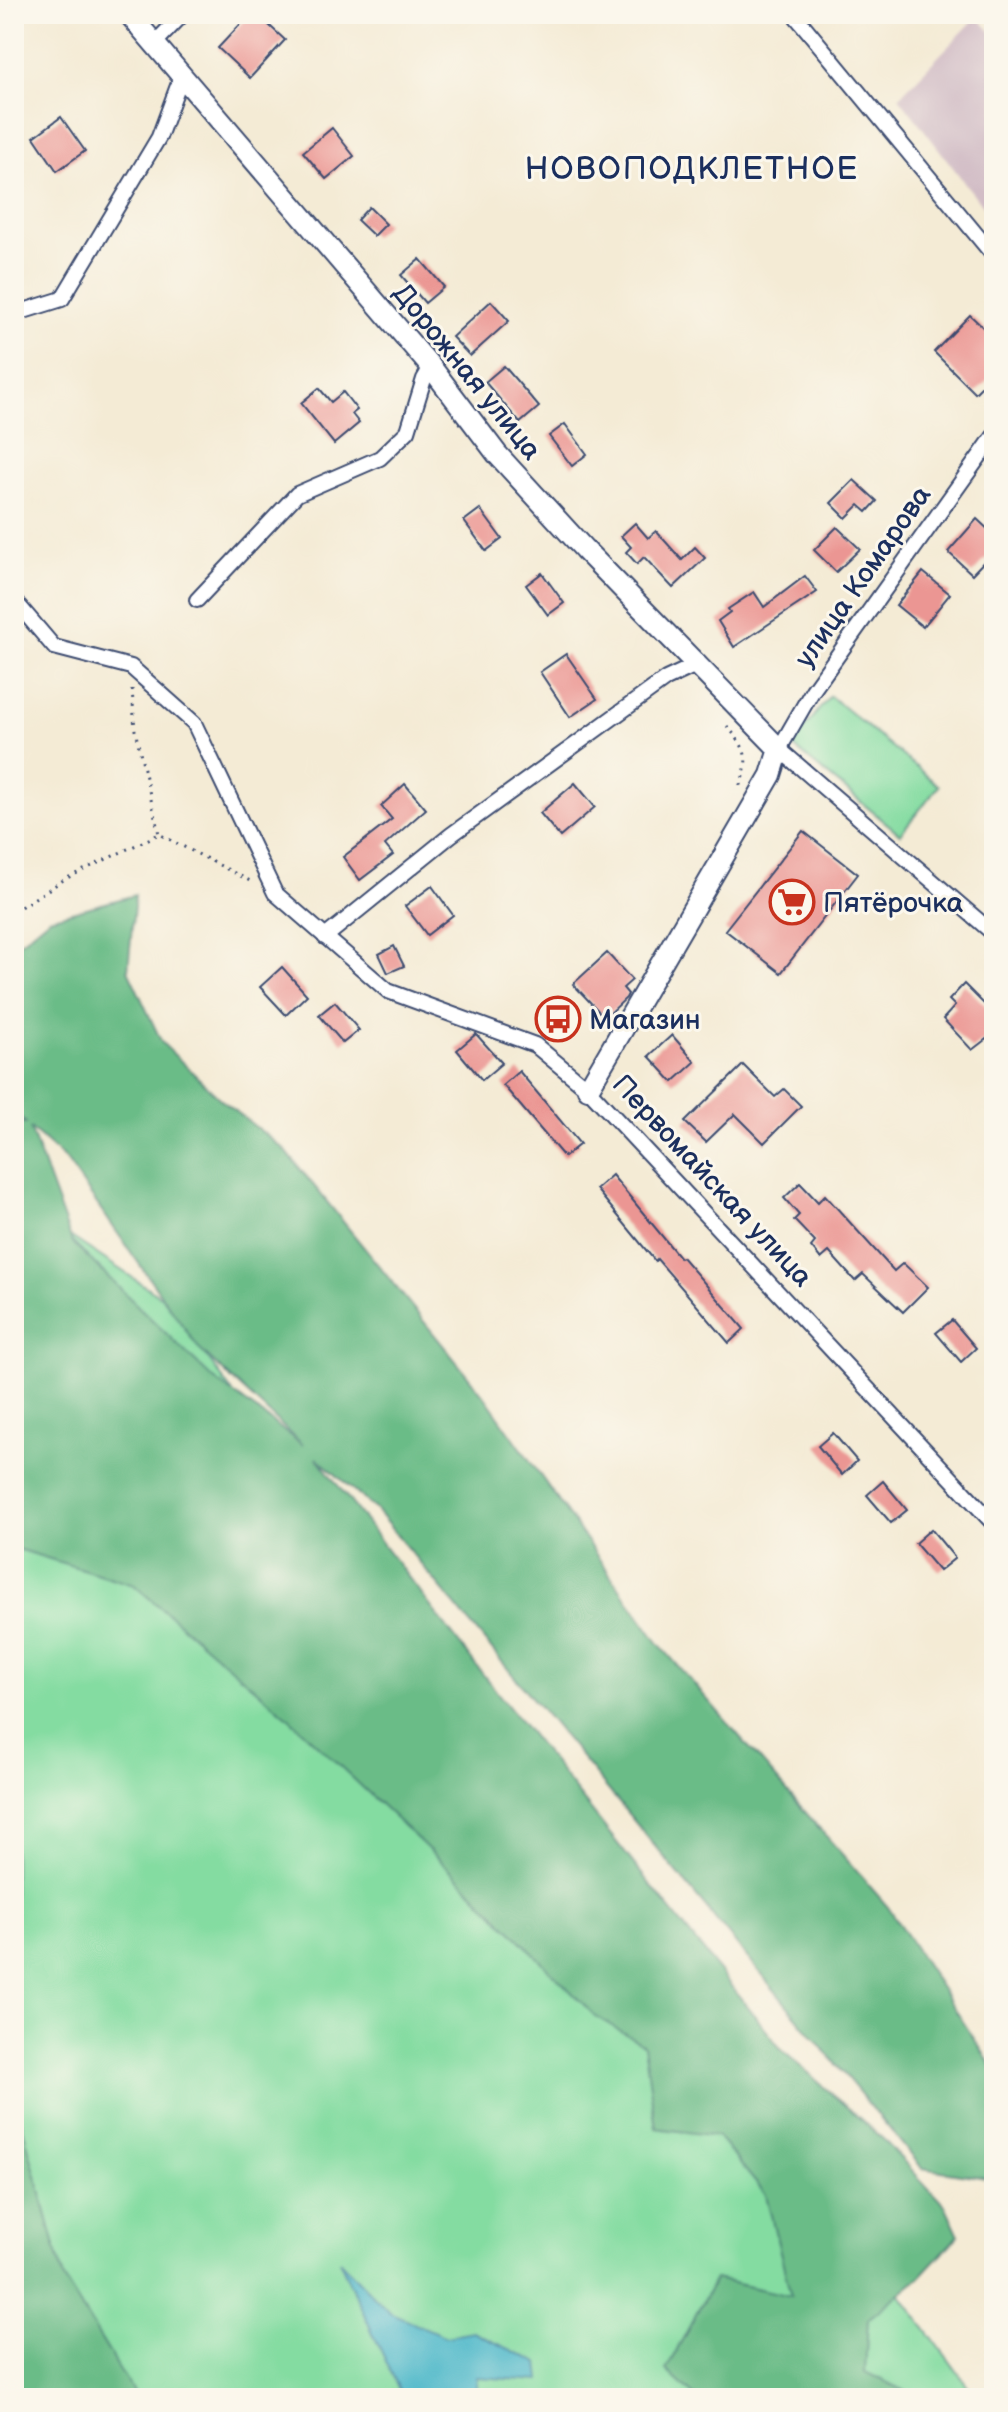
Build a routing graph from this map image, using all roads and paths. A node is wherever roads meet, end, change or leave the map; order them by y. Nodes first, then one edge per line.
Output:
1 (129, 14) edge
2 (183, 14) edge
3 (794, 14) edge
4 (155, 43) junction
5 (182, 75) junction
6 (994, 256) edge
7 (14, 314) edge
8 (431, 367) junction
9 (994, 436) edge
10 (14, 600) edge
11 (197, 600) dead end
12 (696, 665) junction
13 (131, 667) junction
14 (722, 720) dead end
15 (779, 749) junction
16 (737, 795) dead end
17 (159, 834) junction
18 (275, 893) junction
19 (14, 911) edge
20 (994, 934) edge
21 (325, 937) junction
22 (588, 1089) junction
23 (994, 1524) edge

1 - 4 street, Дорожная улица
2 - 4 street
3 - 6 street
4 - 5 street, Дорожная улица
5 - 7 street
5 - 8 street, Дорожная улица
8 - 11 street
8 - 12 street, Дорожная улица
9 - 15 street, улица Комарова
10 - 13 street
12 - 15 street, Дорожная улица
12 - 21 street
13 - 17 path
13 - 18 street
14 - 16 path
15 - 20 street
15 - 22 street, Первомайская улица
17 - 18 path
17 - 19 path
18 - 21 street
21 - 22 street
22 - 23 street, Первомайская улица

